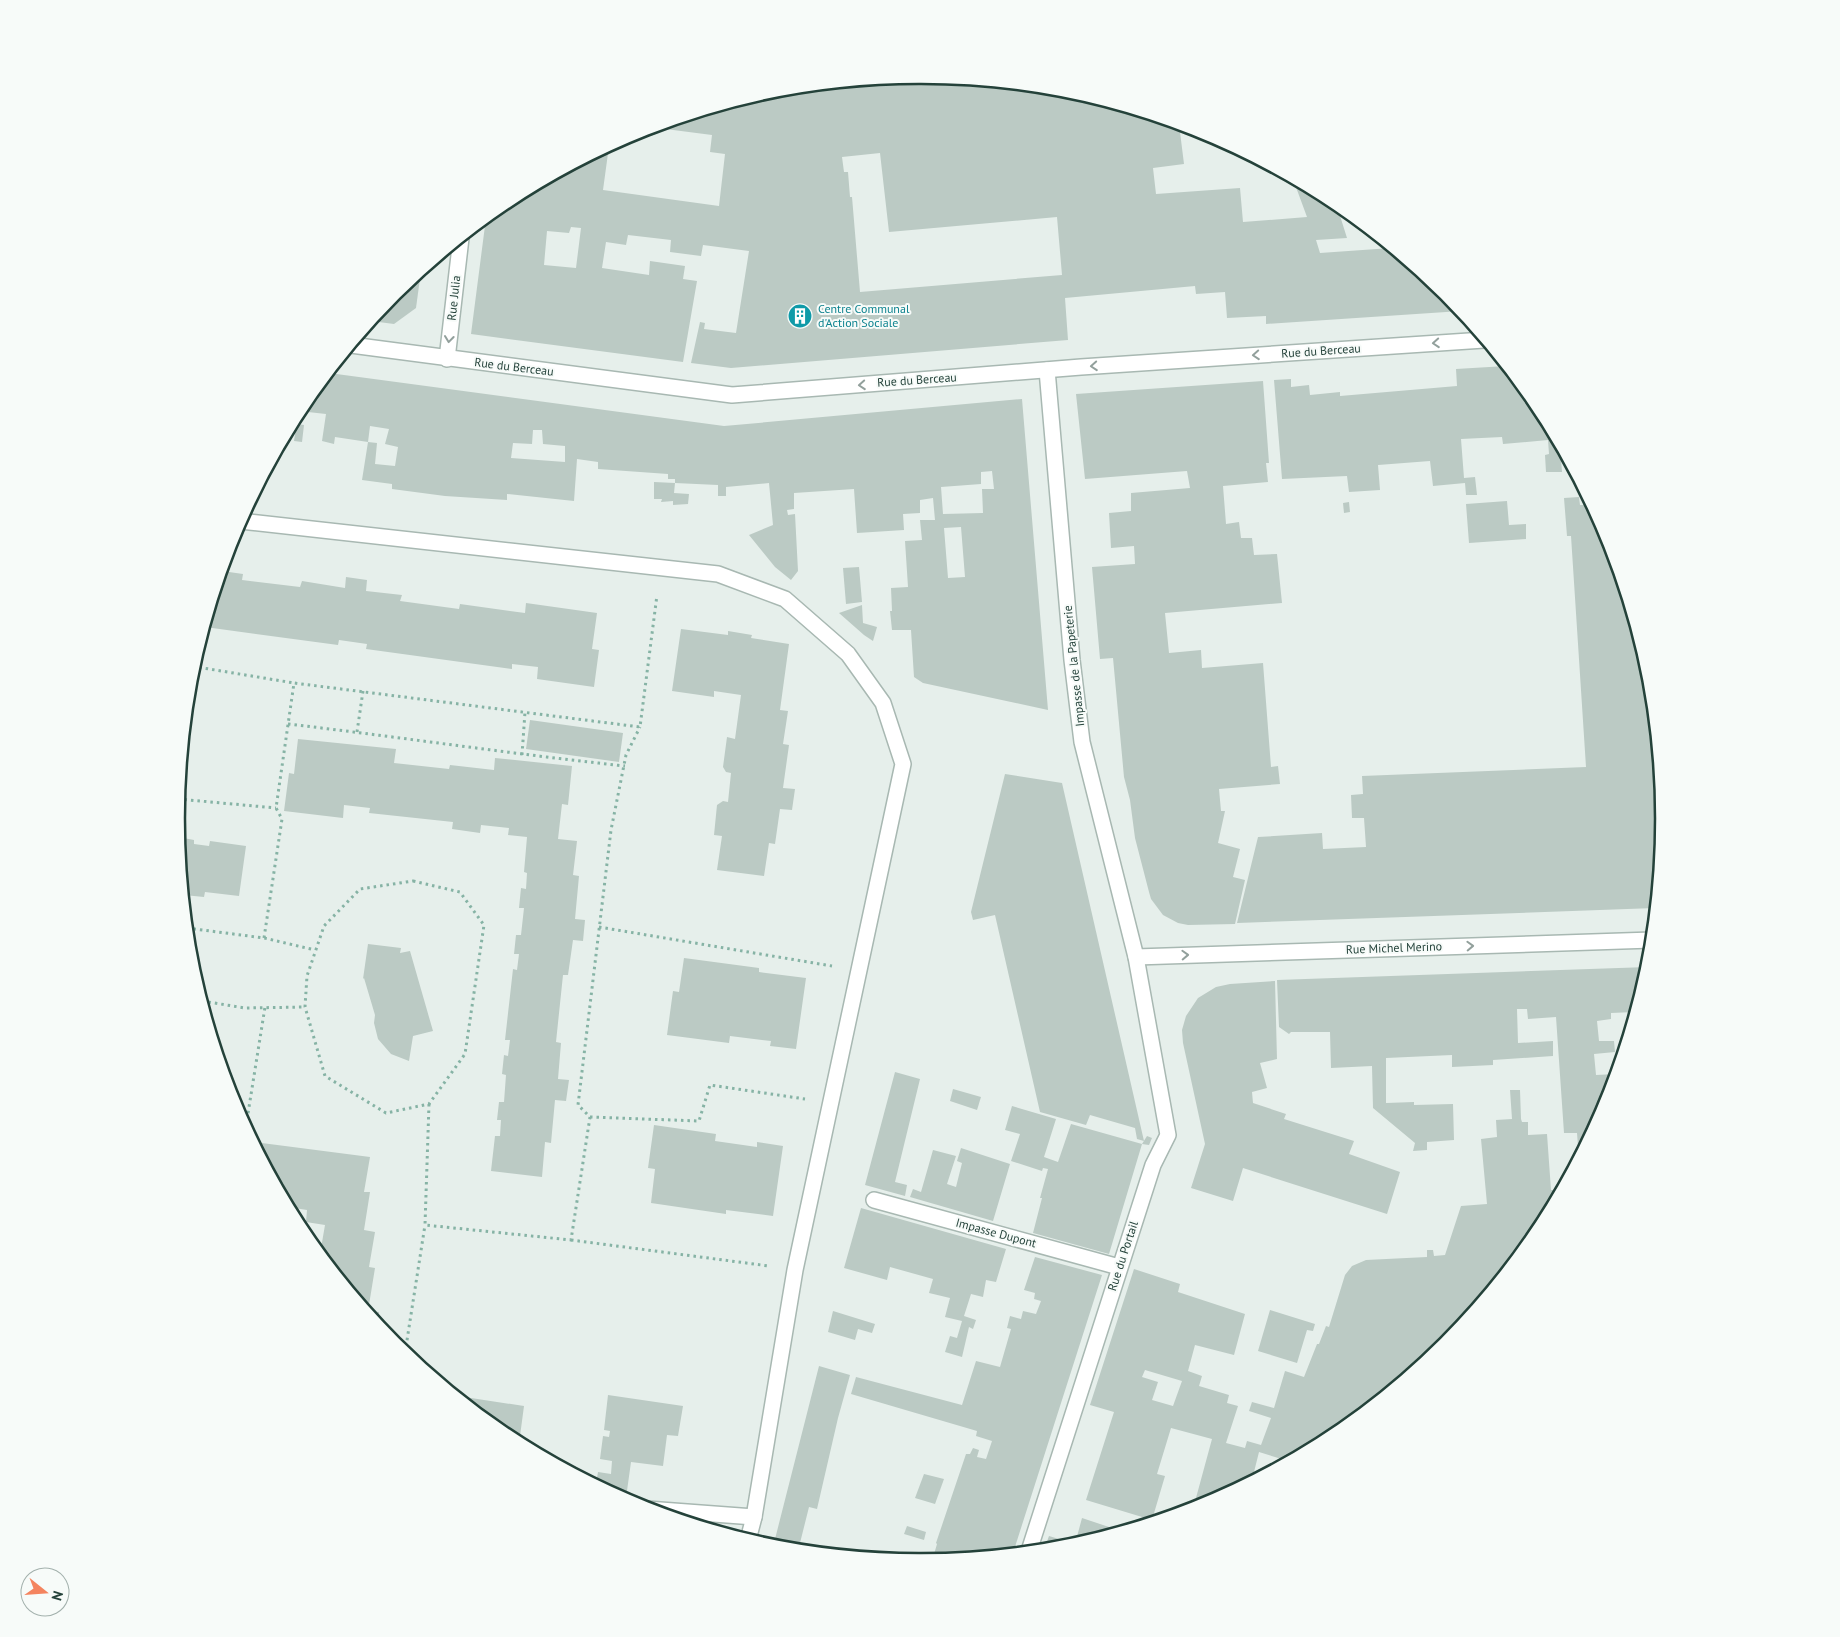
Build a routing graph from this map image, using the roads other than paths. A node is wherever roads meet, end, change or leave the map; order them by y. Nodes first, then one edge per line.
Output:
1 (460, 247) edge
2 (1477, 340) edge
3 (358, 346) edge
4 (447, 359) junction
5 (1047, 370) junction
6 (248, 522) edge
7 (1644, 940) edge
8 (1136, 957) junction
9 (874, 1200) dead end
10 (1119, 1267) junction
11 (678, 1512) edge
12 (754, 1518) junction
13 (750, 1533) edge
14 (1031, 1544) edge

1 -> 4 street, Rue Julia
2 -> 5 street, Rue du Berceau
3 - 4 street, Rue du Berceau
5 -> 4 street, Rue du Berceau
5 - 8 street, Impasse de la Papeterie
6 - 12 street
8 -> 7 street, Rue Michel Merino
8 - 10 street, Rue du Portail
9 - 10 street, Impasse Dupont
10 - 14 street, Rue du Portail
11 - 12 street
12 - 13 street

